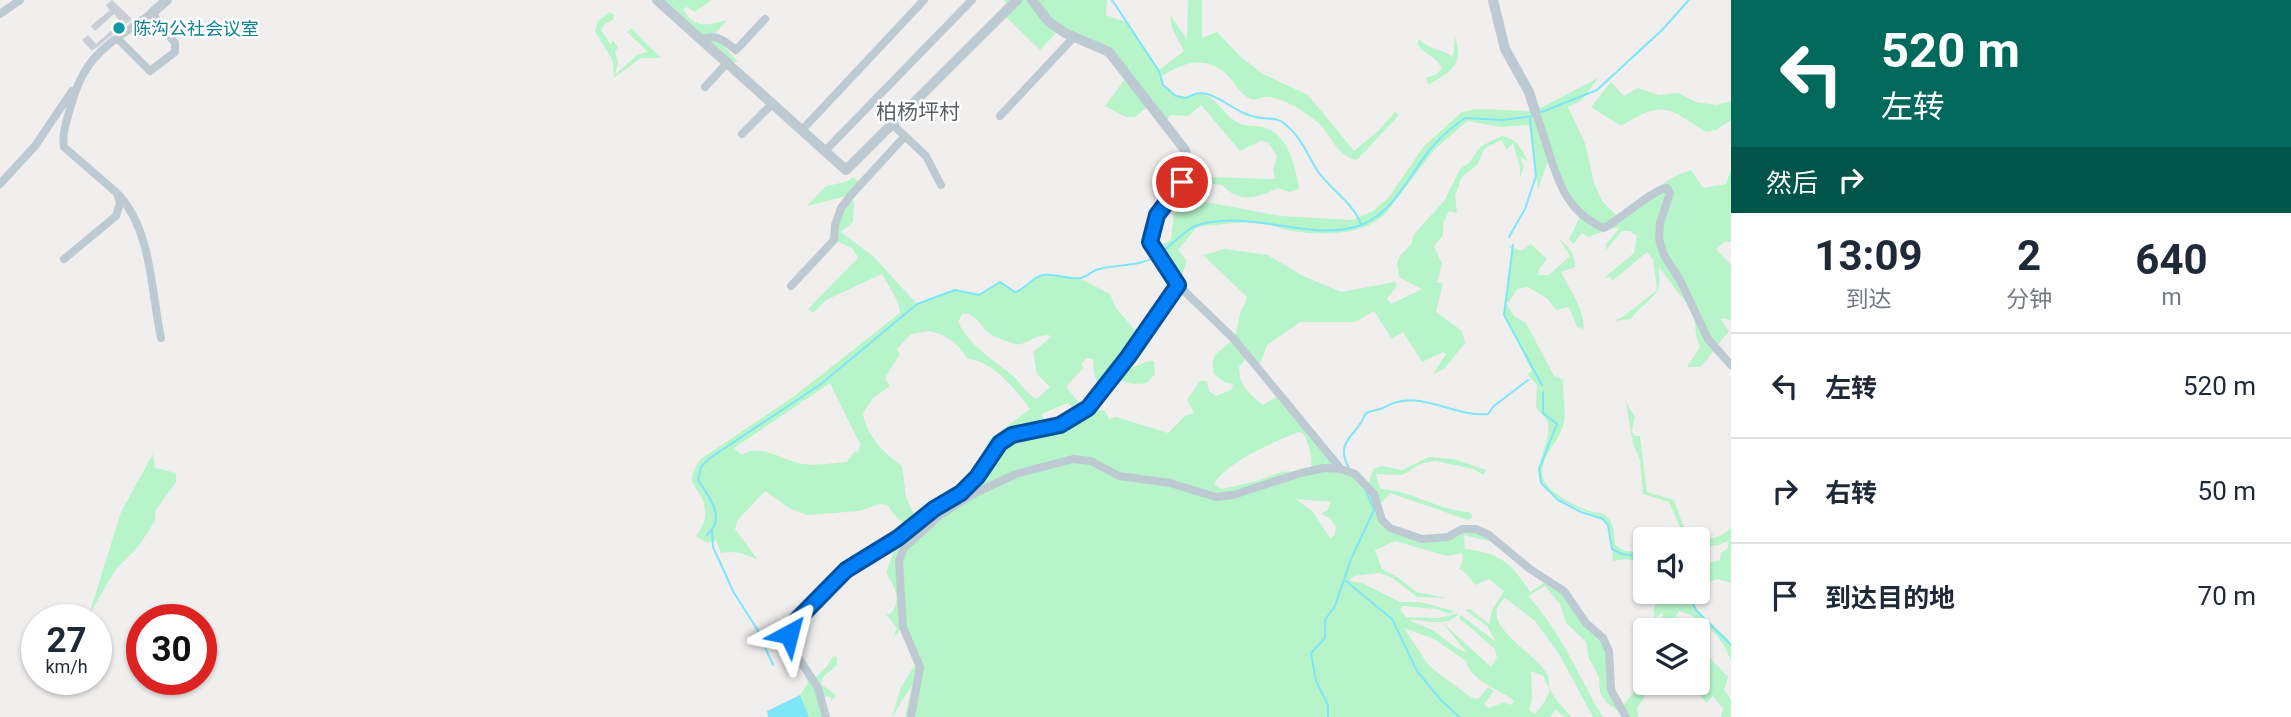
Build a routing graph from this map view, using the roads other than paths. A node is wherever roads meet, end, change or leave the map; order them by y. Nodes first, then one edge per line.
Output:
1 (20, 0) edge
2 (167, 0) edge
3 (657, 0) edge
4 (924, 0) edge
5 (972, 0) edge
6 (1017, 0) edge
7 (1032, 0) edge
8 (1493, 0) edge
9 (963, 3) edge
10 (152, 13) junction
11 (0, 14) edge
12 (765, 19) dead end
13 (1074, 37) junction
14 (117, 38) junction
15 (702, 39) junction
16 (728, 62) junction
17 (75, 86) junction
18 (705, 87) dead end
19 (773, 103) junction
20 (1536, 114) joint
21 (1000, 116) dead end
22 (892, 124) junction
23 (802, 130) junction
24 (742, 134) dead end
25 (905, 136) junction
26 (825, 151) junction
27 (0, 184) edge
28 (941, 185) dead end
29 (117, 193) junction
30 (64, 260) dead end
31 (1178, 285) junction
32 (791, 286) dead end
33 (161, 338) dead end
34 (1731, 365) edge
35 (1341, 469) junction
36 (912, 526) junction
37 (904, 548) junction
38 (826, 717) edge
39 (911, 717) edge
40 (1626, 717) edge

1 - 11 street
2 - 10 street
3 - 15 street
4 - 23 street
5 - 9 street
6 - 22 street
7 - 13 street
8 - 20 street
9 - 26 street
10 - 14 street
10 - 14 street
12 - 15 street
13 - 21 street
13 - 31 street
14 - 17 street
15 - 16 street
16 - 18 street
16 - 19 street
17 - 27 street
17 - 29 street
19 - 23 street
19 - 24 street
20 - 34 street
22 - 25 street
22 - 26 street
23 - 26 street
25 - 28 street
25 - 32 street
29 - 30 street
29 - 33 street
31 - 35 street
31 - 36 street
35 - 37 street
35 - 40 street
36 - 37 street
36 - 38 street
37 - 39 street

